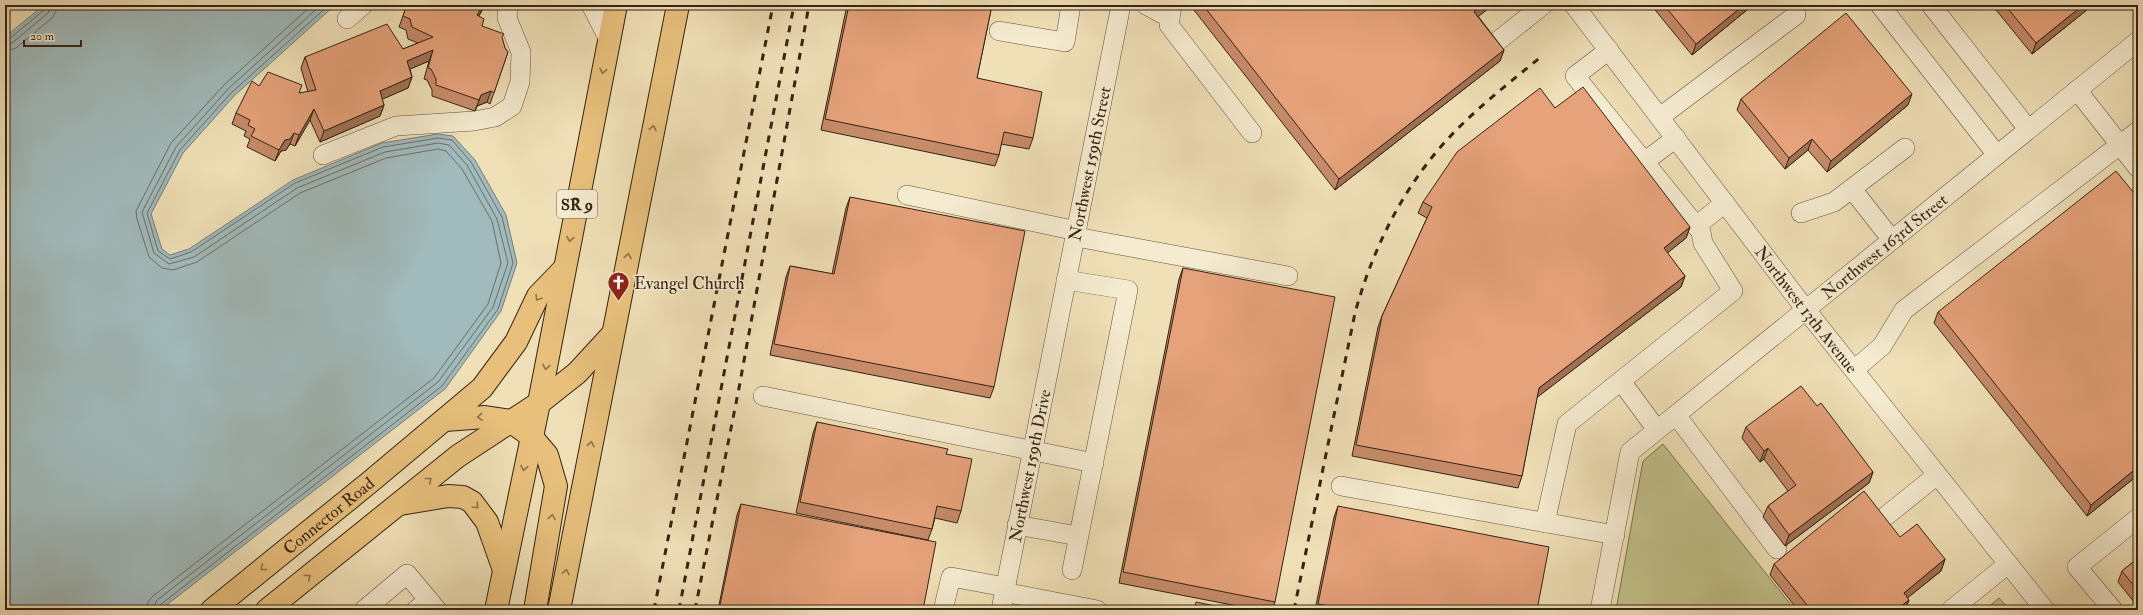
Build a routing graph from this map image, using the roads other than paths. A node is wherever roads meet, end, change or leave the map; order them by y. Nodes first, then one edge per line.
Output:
1 (363, 5) edge
2 (508, 5) edge
3 (590, 5) edge
4 (616, 5) edge
5 (678, 5) edge
6 (1071, 5) edge
7 (1121, 5) edge
8 (1146, 5) edge
9 (1543, 5) edge
10 (1574, 5) edge
11 (1880, 5) edge
12 (1931, 5) edge
13 (1171, 11) edge
14 (1796, 14) dead end
15 (347, 19) dead end
16 (1000, 31) dead end
17 (609, 40) junction
18 (2138, 40) edge
19 (1494, 44) edge
20 (1609, 50) junction
21 (2078, 90) junction
22 (1660, 118) junction
23 (2028, 129) junction
24 (2138, 131) edge
25 (1252, 133) dead end
26 (1676, 138) junction
27 (2120, 145) junction
28 (1905, 148) dead end
29 (323, 155) dead end
30 (1997, 155) junction
31 (1644, 162) junction
32 (2138, 168) edge
33 (1852, 188) junction
34 (907, 196) dead end
35 (1725, 203) junction
36 (1801, 214) dead end
37 (1696, 226) junction
38 (1076, 234) junction
39 (1892, 240) junction
40 (564, 269) junction
41 (1288, 276) dead end
42 (1066, 280) junction
43 (1806, 310) junction
44 (1058, 322) joint
45 (612, 335) junction
46 (1854, 370) junction
47 (1621, 381) junction
48 (763, 396) dead end
49 (539, 403) junction
50 (1676, 415) junction
51 (445, 420) junction
52 (510, 421) junction
53 (1657, 430) junction
54 (531, 436) junction
55 (1032, 452) junction
56 (1094, 463) junction
57 (1938, 475) junction
58 (1341, 486) dead end
59 (399, 504) junction
60 (1886, 516) edge
61 (2138, 518) edge
62 (1545, 523) junction
63 (1017, 525) junction
64 (1614, 535) junction
65 (1078, 536) junction
66 (1777, 549) dead end
67 (2008, 564) junction
68 (504, 570) junction
69 (1072, 570) dead end
70 (1004, 596) edge
71 (427, 607) edge
72 (212, 610) edge
73 (267, 610) edge
74 (364, 610) edge
75 (496, 610) edge
76 (535, 610) edge
77 (558, 610) edge
78 (943, 610) edge
79 (1096, 610) edge
80 (1600, 610) edge
81 (1951, 610) edge
82 (2045, 610) edge
83 (2113, 610) edge

1 - 15 street
2 - 29 street
3 - 17 street
4 - 17 main road, SR 9
45 -> 5 main road
6 - 16 street
7 - 38 street, Northwest 159th Street
8 - 13 street
9 - 19 street
10 - 20 street, Northwest 13th Avenue
11 - 30 street
12 - 23 street
13 - 25 street
14 - 22 street
17 -> 40 main road, SR 9
18 - 21 street, Northwest 163rd Street
20 - 22 street, Northwest 13th Avenue
20 - 31 street
21 - 23 street, Northwest 163rd Street
21 - 27 street
22 - 26 street, Northwest 13th Avenue
23 - 30 street, Northwest 163rd Street
24 - 27 street
26 - 31 street
26 - 35 street, Northwest 13th Avenue
27 - 32 street
27 - 46 street
28 - 33 street
30 - 39 street, Northwest 163rd Street
31 - 37 street
33 - 36 street
33 - 39 street
34 - 38 street
35 - 37 street
35 - 43 street, Northwest 13th Avenue
37 - 47 street
38 - 41 street
38 - 42 street, Northwest 159th Street
39 - 43 street, Northwest 163rd Street
40 -> 49 main road, SR 9
40 -> 51 main road, Connector Road
42 - 44 street, Northwest 159th Street
42 - 56 street
43 - 46 street, Northwest 13th Avenue
43 - 50 street, Northwest 163rd Street
44 - 55 street, Northwest 159th Drive
45 - 49 main road, Connector Road
77 -> 45 main road
46 - 57 street, Northwest 13th Avenue
47 - 53 street
47 - 62 street
48 - 55 street
49 - 52 main road, Connector Road
49 - 54 main road, SR 9
50 - 53 street, Northwest 163rd Street
50 - 66 street
52 -> 51 main road
51 -> 72 main road, Connector Road
52 - 54 main road
59 -> 52 main road, Connector Road
53 - 64 street, Northwest 163rd Street
54 -> 68 main road, SR 9
76 -> 54 main road
55 - 56 street
55 - 63 street, Northwest 159th Drive
56 - 65 street
57 - 60 street
57 - 67 street, Northwest 13th Avenue
58 - 62 street
59 -> 68 main road
73 -> 59 main road, Connector Road
61 - 83 street
62 - 64 street
63 - 65 street
63 - 70 street, Northwest 159th Drive
64 - 80 street
65 - 69 street
67 - 81 street
67 - 82 street, Northwest 13th Avenue
68 - 75 main road, SR 9
70 - 78 street
70 - 79 street
71 - 74 street

